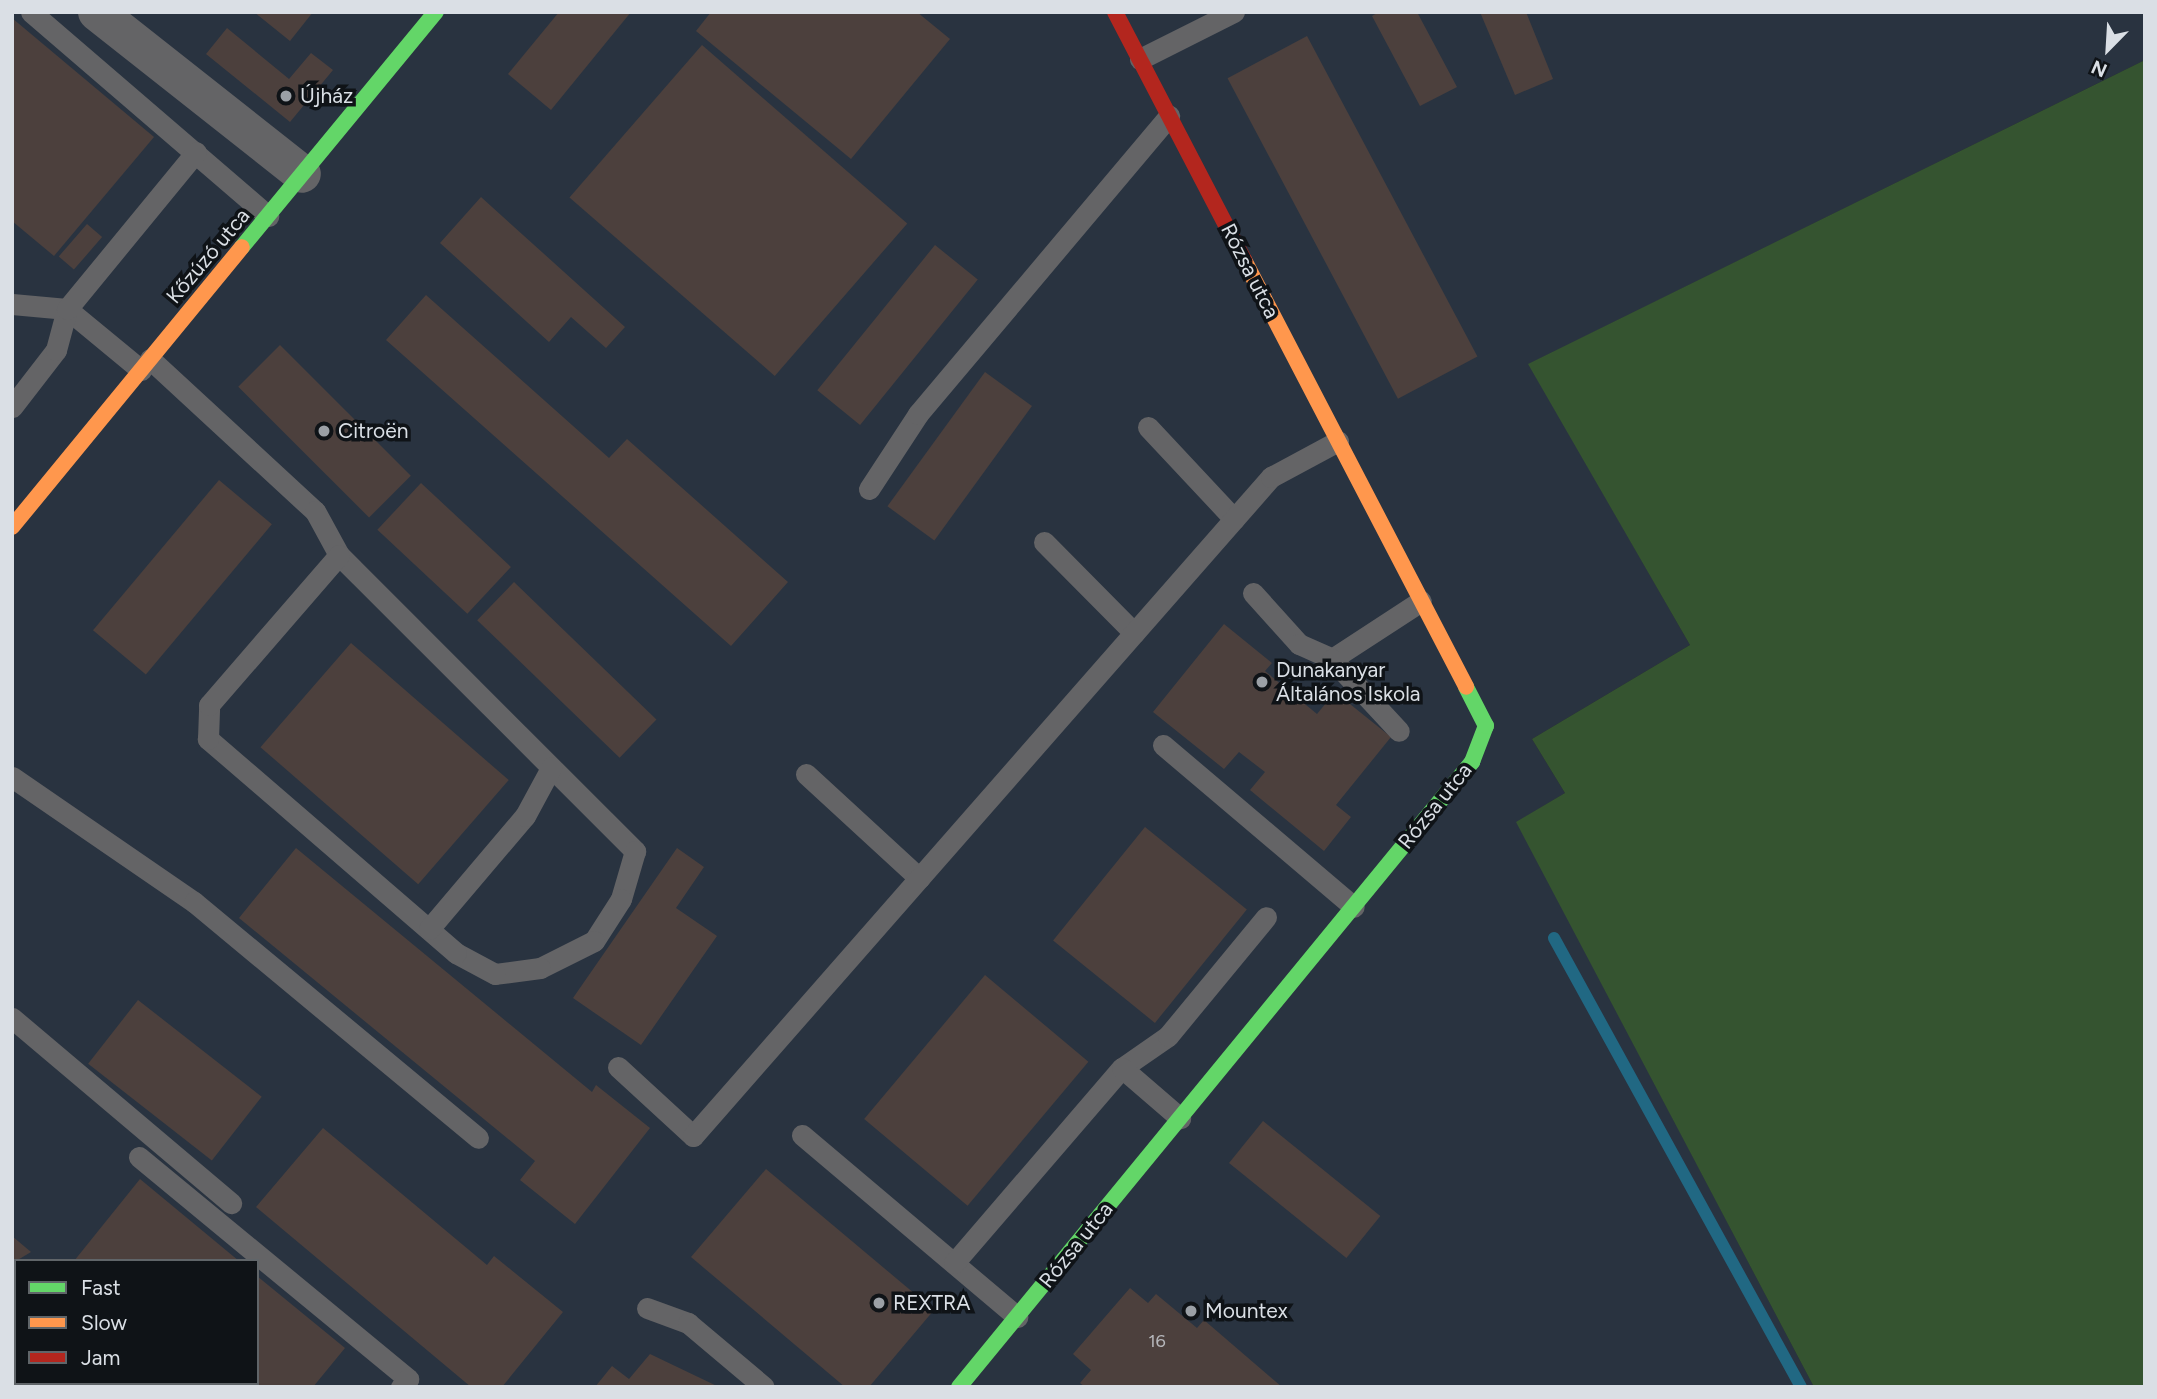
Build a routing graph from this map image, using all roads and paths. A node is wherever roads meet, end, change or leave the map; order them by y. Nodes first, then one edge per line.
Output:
1 (30, 12) edge
2 (97, 12) edge
3 (436, 12) edge
4 (1115, 12) edge
5 (1234, 12) edge
6 (1140, 59) junction
7 (1169, 116) junction
8 (196, 152) junction
9 (302, 174) junction
10 (268, 216) junction
11 (12, 304) edge
12 (67, 309) junction
13 (146, 364) junction
14 (12, 407) edge
15 (1148, 427) dead end
16 (1338, 441) junction
17 (869, 489) dead end
18 (1234, 519) junction
19 (12, 527) edge
20 (1044, 542) dead end
21 (340, 555) junction
22 (1253, 593) dead end
23 (1421, 601) junction
24 (1134, 633) junction
25 (1332, 659) junction
26 (1399, 731) dead end
27 (1163, 745) dead end
28 (551, 768) junction
29 (806, 774) dead end
30 (12, 777) edge
31 (919, 878) junction
32 (1354, 906) junction
33 (1266, 918) dead end
34 (429, 929) junction
35 (12, 1018) edge
36 (618, 1067) dead end
37 (1122, 1068) junction
38 (1180, 1118) junction
39 (802, 1135) dead end
40 (478, 1138) dead end
41 (139, 1157) dead end
42 (231, 1203) dead end
43 (954, 1263) junction
44 (647, 1308) dead end
45 (1017, 1317) junction
46 (973, 1382) edge
47 (401, 1387) edge
48 (764, 1387) edge

1 - 8 lane
2 - 9 street
3 - 9 street, Kőzúzó utca
4 - 6 street, Rózsa utca
5 - 6 lane
6 - 7 street, Rózsa utca
7 - 16 street, Rózsa utca
7 - 17 lane
8 - 10 lane
8 - 12 lane
9 - 10 street, Kőzúzó utca
10 - 13 street, Kőzúzó utca
11 - 12 lane
12 - 13 lane
12 - 14 lane
13 - 19 street, Kőzúzó utca
13 - 21 lane
15 - 18 lane
16 - 18 lane
16 - 23 street, Rózsa utca
18 - 24 lane
20 - 24 lane
21 - 28 lane
21 - 34 lane
22 - 25 lane
23 - 25 lane
23 - 32 street, Rózsa utca
24 - 31 lane
25 - 26 lane
27 - 32 lane
28 - 34 lane
28 - 34 lane
29 - 31 lane
30 - 40 lane
31 - 36 lane
32 - 38 street, Rózsa utca
33 - 37 lane
35 - 42 lane
37 - 38 lane
37 - 43 lane
38 - 45 street, Rózsa utca
39 - 43 lane
41 - 47 lane
43 - 45 lane
44 - 48 lane
45 - 46 street, Rózsa utca

